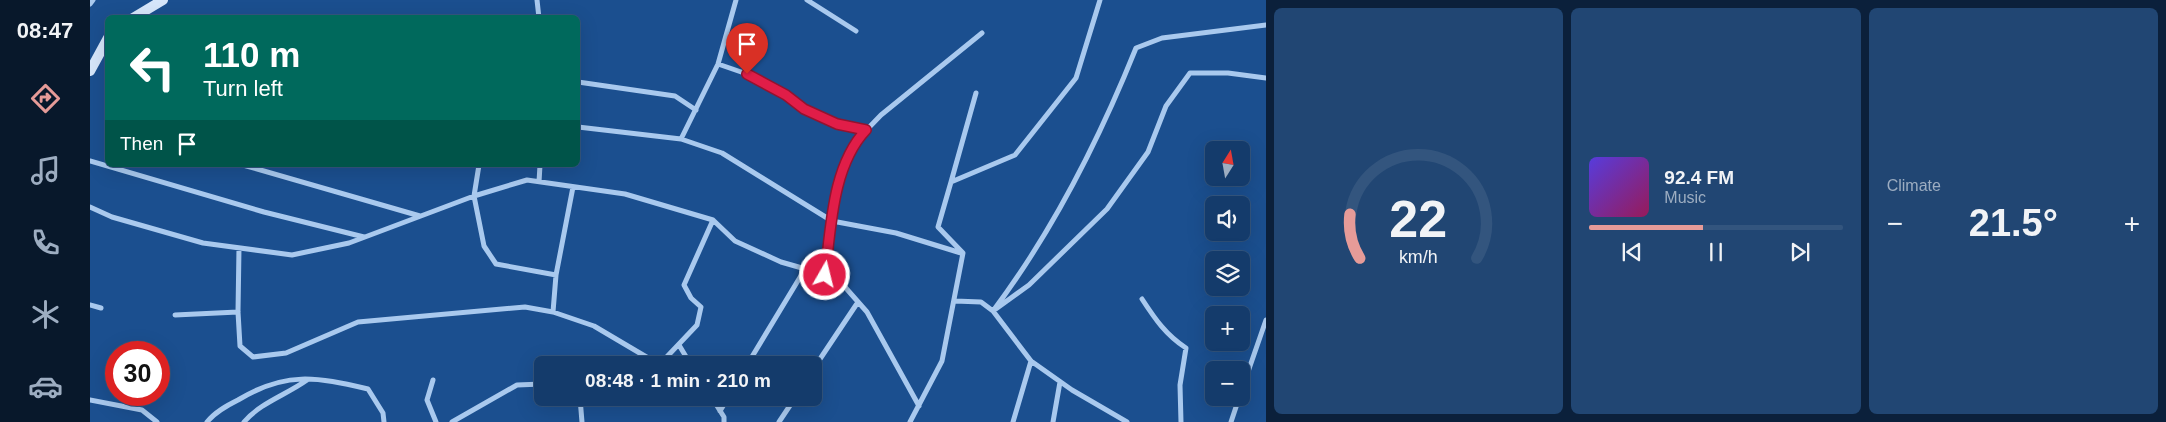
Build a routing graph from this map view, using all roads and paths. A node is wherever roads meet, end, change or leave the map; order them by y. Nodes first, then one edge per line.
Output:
1 (93, 0) edge
2 (537, 0) edge
3 (736, 0) edge
4 (807, 0) edge
5 (1100, 0) edge
6 (161, 1) edge
7 (90, 4) edge
8 (138, 15) edge
9 (539, 15) edge
10 (1266, 25) edge
11 (856, 31) dead end
12 (982, 34) dead end
13 (105, 44) edge
14 (718, 64) junction
15 (90, 71) edge
16 (1266, 78) edge
17 (580, 82) edge
18 (976, 93) dead end
19 (696, 110) junction
20 (580, 127) edge
21 (866, 130) junction
22 (682, 139) junction
23 (90, 160) edge
24 (105, 164) edge
25 (113, 167) edge
26 (250, 167) edge
27 (479, 167) edge
28 (540, 167) edge
29 (539, 182) junction
30 (951, 182) junction
31 (573, 187) junction
32 (474, 196) junction
33 (90, 207) edge
34 (421, 216) junction
35 (713, 220) junction
36 (832, 221) junction
37 (365, 237) junction
38 (239, 248) junction
39 (962, 254) junction
40 (805, 269) junction
41 (556, 275) junction
42 (825, 275) junction
43 (1142, 299) dead end
44 (955, 300) junction
45 (858, 302) junction
46 (90, 304) edge
47 (101, 308) dead end
48 (993, 311) junction
49 (238, 312) junction
50 (553, 312) junction
51 (175, 315) dead end
52 (1266, 323) edge
53 (678, 345) junction
54 (645, 356) edge
55 (668, 356) edge
56 (685, 356) edge
57 (753, 356) edge
58 (822, 356) edge
59 (1031, 361) junction
60 (1250, 367) edge
61 (308, 379) junction
62 (433, 380) dead end
63 (1060, 382) junction
64 (534, 384) edge
65 (90, 400) edge
66 (581, 406) edge
67 (717, 406) edge
68 (723, 406) edge
69 (790, 406) edge
70 (919, 406) junction
71 (1236, 406) edge
72 (720, 411) junction
73 (157, 422) edge
74 (207, 422) edge
75 (244, 422) edge
76 (384, 422) edge
77 (436, 422) edge
78 (452, 422) edge
79 (582, 422) edge
80 (724, 422) edge
81 (779, 422) edge
82 (910, 422) edge
83 (1013, 422) edge
84 (1053, 422) edge
85 (1127, 422) edge
86 (1181, 422) edge
87 (1231, 422) edge

1 - 7 street
2 - 9 street
3 - 14 street
4 - 11 street
5 - 30 street
6 - 8 street
10 - 48 street
12 - 21 street
13 - 15 street
14 - 19 street
14 - 21 street
16 - 48 street
17 - 19 street
18 - 30 street
19 - 22 street
20 - 22 street
21 - 36 street
22 - 36 street
23 - 24 street
25 - 37 street
26 - 34 street
27 - 32 street
28 - 29 street
29 - 31 street
29 - 32 street
30 - 39 street
31 - 35 street
31 - 41 street
32 - 34 street
32 - 41 street
33 - 38 street
34 - 37 street
35 - 40 street
35 - 53 street
36 - 39 street
36 - 42 street
37 - 38 street
38 - 49 street
39 - 44 street
40 - 42 street
40 - 57 street
41 - 50 street
42 - 45 street
43 - 86 street
44 - 48 street
44 - 70 street
45 - 58 street
45 - 70 street
46 - 47 street
48 - 59 street
49 - 50 street
49 - 51 street
50 - 54 street
52 - 60 street
53 - 55 street
53 - 56 street
59 - 63 street
59 - 83 street
61 - 74 street
61 - 75 street
61 - 76 street
62 - 77 street
63 - 84 street
63 - 85 street
64 - 78 street
65 - 73 street
66 - 79 street
67 - 72 street
68 - 72 street
69 - 81 street
70 - 82 street
71 - 87 street
72 - 80 street

